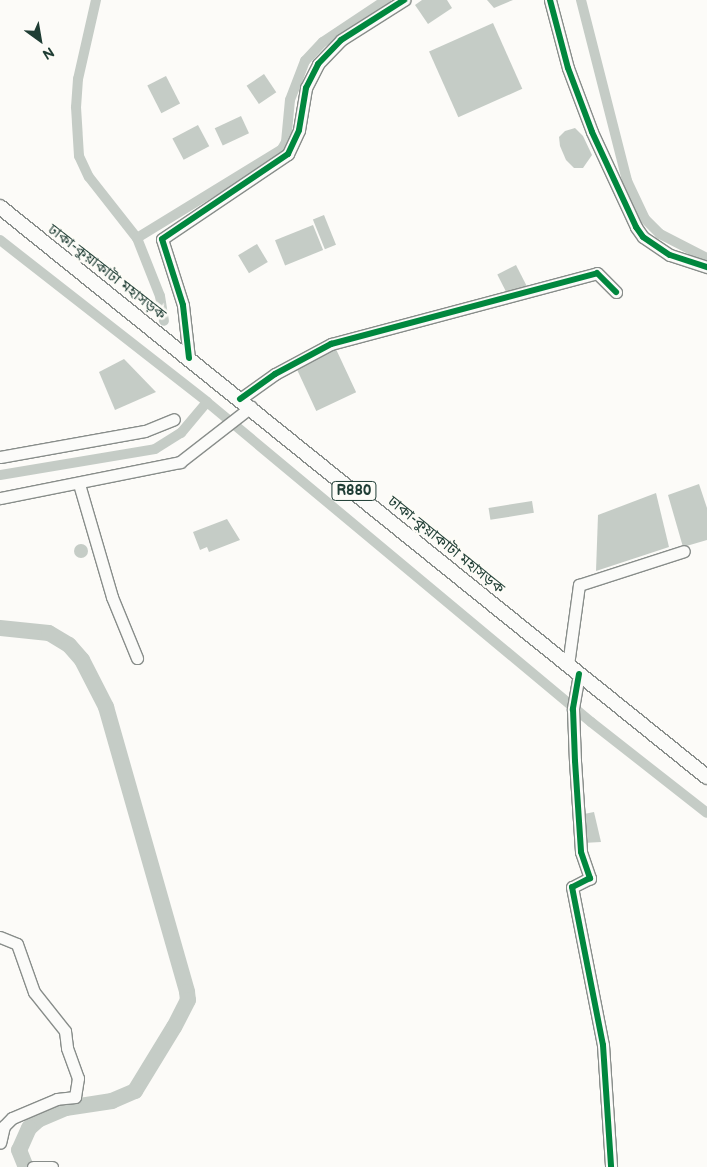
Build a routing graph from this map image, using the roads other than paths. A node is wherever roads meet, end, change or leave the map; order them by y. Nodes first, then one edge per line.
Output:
1 (404, 0) edge
2 (550, 0) edge
3 (0, 207) edge
4 (707, 268) edge
5 (616, 292) dead end
6 (189, 358) junction
7 (246, 403) junction
8 (174, 419) dead end
9 (0, 457) edge
10 (79, 484) junction
11 (0, 498) edge
12 (684, 551) dead end
13 (138, 658) dead end
14 (573, 670) junction
15 (707, 777) edge
16 (0, 937) edge
17 (0, 1143) edge
18 (33, 1167) edge
19 (52, 1167) edge
20 (611, 1167) edge

1 - 6 street
2 - 4 street
3 - 6 main road, ঢাকা-কুয়াকাটা মহাসড়ক / R880
5 - 7 street
6 - 7 main road, ঢাকা-কুয়াকাটা মহাসড়ক / R880
7 - 10 street
7 - 14 main road, ঢাকা-কুয়াকাটা মহাসড়ক / R880
8 - 9 street
10 - 11 street
10 - 13 street
12 - 14 street
14 - 15 main road, ঢাকা-কুয়াকাটা মহাসড়ক / R880
14 - 20 street
16 - 17 street
18 - 19 street

